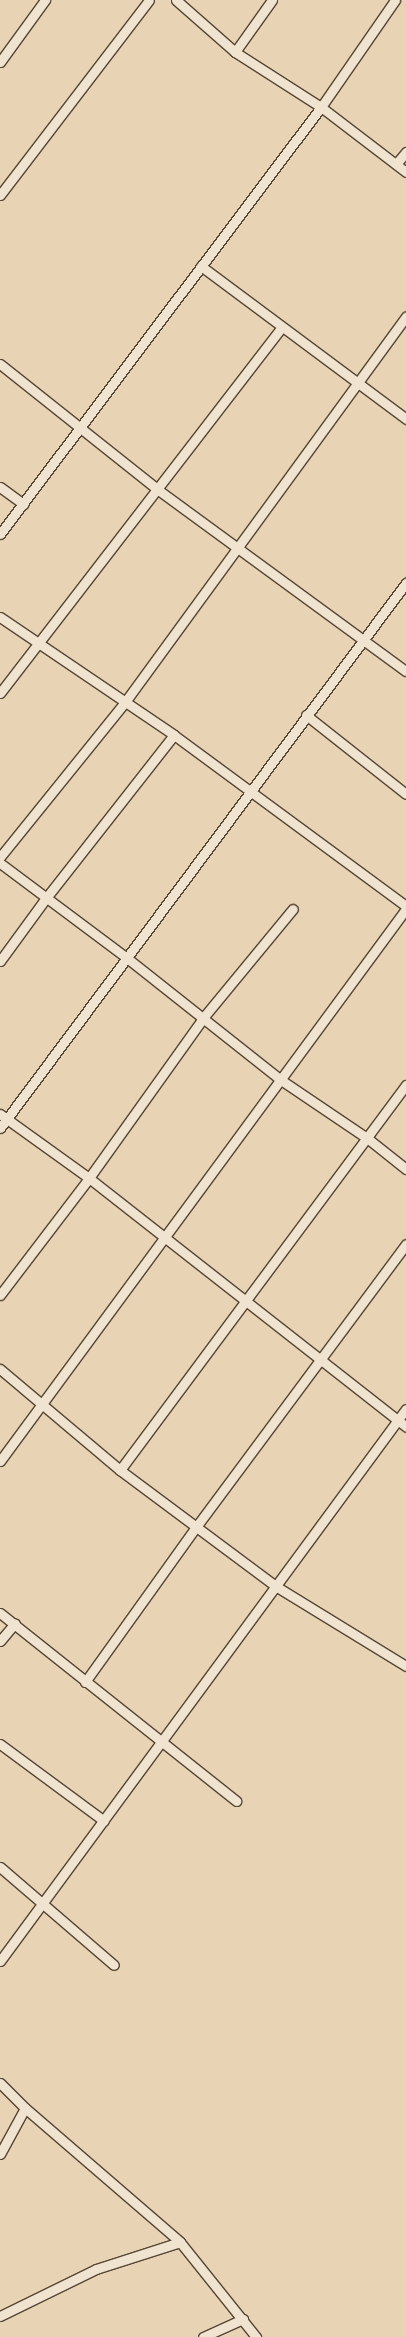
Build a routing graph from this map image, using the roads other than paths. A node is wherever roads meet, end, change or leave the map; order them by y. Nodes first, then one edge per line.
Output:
1 (45, 0) edge
2 (149, 0) edge
3 (176, 0) edge
4 (272, 0) edge
5 (395, 0) edge
6 (235, 52) junction
7 (0, 62) edge
8 (321, 107) junction
9 (406, 152) edge
10 (396, 164) junction
11 (406, 172) edge
12 (0, 195) edge
13 (201, 266) junction
14 (406, 317) edge
15 (282, 327) junction
16 (0, 364) edge
17 (356, 382) junction
18 (406, 419) edge
19 (81, 428) junction
20 (0, 487) edge
21 (157, 489) junction
22 (23, 504) junction
23 (0, 534) edge
24 (237, 547) junction
25 (406, 583) edge
26 (0, 617) edge
27 (363, 638) junction
28 (37, 642) junction
29 (406, 671) edge
30 (0, 693) edge
31 (125, 702) junction
32 (306, 716) junction
33 (174, 735) junction
34 (251, 791) junction
35 (406, 794) edge
36 (0, 857) edge
37 (0, 863) edge
38 (46, 898) junction
39 (406, 907) edge
40 (293, 909) dead end
41 (127, 958) junction
42 (0, 961) edge
43 (203, 1018) junction
44 (282, 1080) junction
45 (406, 1086) edge
46 (3, 1117) edge
47 (0, 1128) edge
48 (367, 1138) junction
49 (406, 1169) edge
50 (89, 1178) junction
51 (163, 1236) junction
52 (406, 1244) edge
53 (0, 1295) edge
54 (245, 1299) junction
55 (320, 1360) junction
56 (0, 1369) edge
57 (42, 1402) junction
58 (406, 1410) edge
59 (397, 1421) junction
60 (406, 1427) edge
61 (0, 1461) edge
62 (120, 1470) junction
63 (196, 1527) junction
64 (277, 1587) junction
65 (0, 1612) edge
66 (15, 1623) junction
67 (0, 1641) edge
68 (406, 1666) edge
69 (85, 1682) junction
70 (163, 1741) junction
71 (0, 1744) edge
72 (236, 1801) dead end
73 (104, 1821) junction
74 (0, 1867) edge
75 (43, 1903) junction
76 (0, 1961) edge
77 (114, 1965) dead end
78 (0, 2082) edge
79 (25, 2108) junction
80 (0, 2154) edge
81 (180, 2242) junction
82 (0, 2316) edge
83 (243, 2319) junction
84 (203, 2337) edge
85 (256, 2337) edge

1 - 7 street
2 - 12 street
3 - 6 street
4 - 6 street
5 - 8 street
6 - 8 street
8 - 10 street
8 - 13 street
9 - 10 street
10 - 11 street
13 - 15 street
13 - 19 street
14 - 17 street
15 - 17 street
15 - 21 street
16 - 19 street
17 - 18 street
17 - 24 street
19 - 21 street
19 - 22 street
20 - 22 street
21 - 24 street
21 - 28 street
22 - 23 street
24 - 27 street
24 - 31 street
25 - 27 street
26 - 28 street
27 - 29 street
27 - 32 street
28 - 30 street
28 - 31 street
31 - 33 street
31 - 36 street
32 - 34 street
32 - 35 street
33 - 34 street
33 - 38 street
34 - 39 street
34 - 41 street
37 - 38 street
38 - 41 street
38 - 42 street
39 - 44 street
40 - 43 street
41 - 43 street
41 - 46 street
43 - 44 street
43 - 50 street
44 - 48 street
44 - 51 street
45 - 48 street
46 - 47 street
46 - 50 street
48 - 49 street
48 - 54 street
50 - 51 street
50 - 53 street
51 - 54 street
51 - 57 street
52 - 55 street
54 - 55 street
54 - 62 street
55 - 59 street
55 - 63 street
56 - 57 street
57 - 61 street
57 - 62 street
58 - 59 street
59 - 60 street
59 - 64 street
62 - 63 street
63 - 64 street
63 - 69 street
64 - 68 street
64 - 70 street
65 - 66 street
66 - 67 street
66 - 69 street
69 - 70 street
70 - 72 street
70 - 73 street
71 - 73 street
73 - 75 street
74 - 75 street
75 - 76 street
75 - 77 street
78 - 79 street
79 - 80 street
79 - 81 street
81 - 82 street
81 - 83 street
83 - 84 street
83 - 85 street

